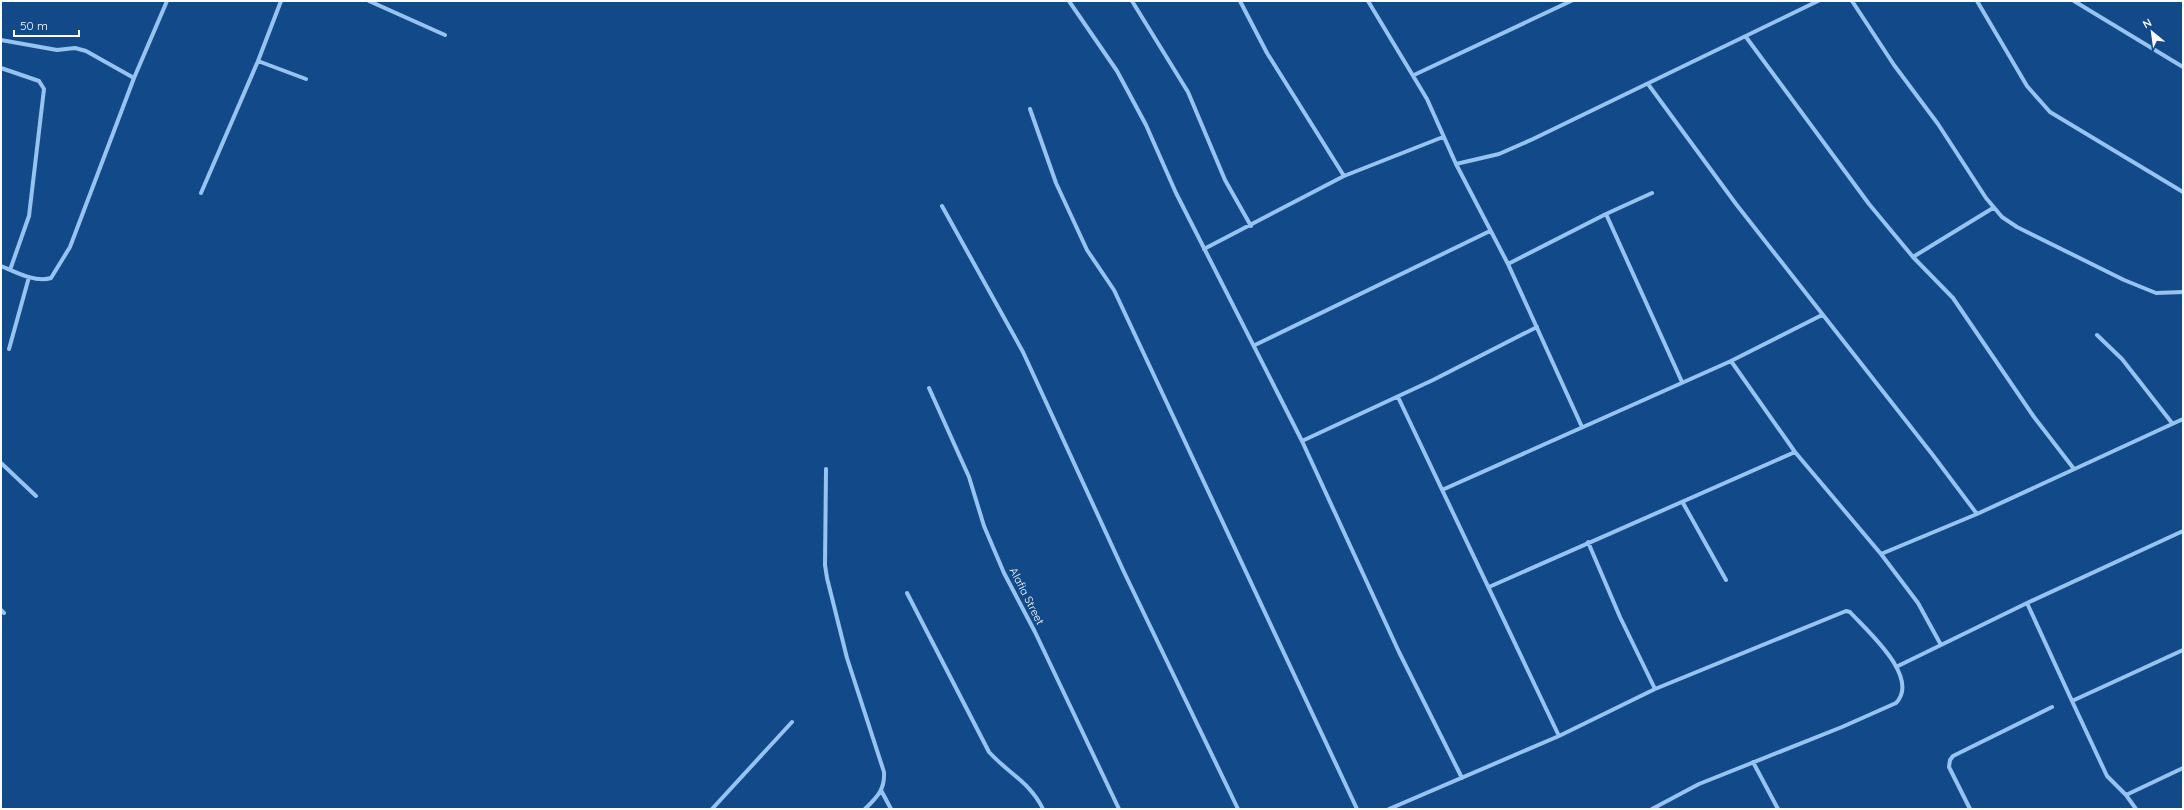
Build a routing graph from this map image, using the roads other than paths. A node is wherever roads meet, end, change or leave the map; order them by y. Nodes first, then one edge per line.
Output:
1 (168, 1) edge
2 (281, 1) edge
3 (369, 1) edge
4 (1069, 1) edge
5 (1132, 1) edge
6 (1240, 1) edge
7 (1368, 1) edge
8 (1571, 1) edge
9 (1818, 1) edge
10 (1852, 1) edge
11 (1977, 1) edge
12 (2074, 1) edge
13 (445, 35) dead end
14 (1746, 37) junction
15 (1, 40) edge
16 (258, 61) junction
17 (2183, 67) edge
18 (1, 68) edge
19 (1414, 75) junction
20 (134, 78) junction
21 (306, 79) dead end
22 (1648, 84) junction
23 (1030, 109) dead end
24 (1444, 137) junction
25 (1456, 164) junction
26 (1344, 176) junction
27 (201, 192) dead end
28 (2183, 192) edge
29 (1652, 194) dead end
30 (942, 206) dead end
31 (1993, 208) junction
32 (1606, 214) junction
33 (1251, 226) junction
34 (1490, 231) junction
35 (1204, 249) junction
36 (1913, 257) junction
37 (1508, 264) junction
38 (1, 266) edge
39 (10, 270) junction
40 (29, 277) junction
41 (2183, 292) edge
42 (1822, 315) junction
43 (1536, 327) junction
44 (2098, 335) dead end
45 (1255, 345) junction
46 (9, 349) dead end
47 (1731, 361) junction
48 (1682, 382) junction
49 (929, 388) dead end
50 (1398, 397) junction
51 (2183, 419) edge
52 (2172, 423) junction
53 (1582, 426) junction
54 (1302, 441) junction
55 (1795, 452) junction
56 (1, 463) edge
57 (826, 469) dead end
58 (2074, 469) junction
59 (1442, 490) junction
60 (36, 496) dead end
61 (1683, 503) junction
62 (1977, 514) junction
63 (2183, 531) edge
64 (1588, 542) junction
65 (1881, 554) junction
66 (1726, 580) dead end
67 (1490, 587) junction
68 (907, 593) dead end
69 (2027, 603) junction
70 (1941, 645) junction
71 (2183, 650) edge
72 (1898, 666) junction
73 (1655, 689) junction
74 (2072, 701) junction
75 (2052, 707) dead end
76 (792, 722) dead end
77 (1559, 736) junction
78 (1753, 762) junction
79 (2183, 768) edge
80 (1462, 778) junction
81 (882, 792) junction
82 (2126, 795) junction
83 (712, 809) edge
84 (865, 809) edge
85 (891, 809) edge
86 (1043, 809) edge
87 (1119, 809) edge
88 (1238, 809) edge
89 (1357, 809) edge
90 (1389, 809) edge
91 (1652, 809) edge
92 (1778, 809) edge
93 (1970, 809) edge
94 (2136, 809) edge

1 - 20 street
2 - 16 street
3 - 13 street
4 - 35 street
5 - 33 street
6 - 26 street
7 - 19 street
8 - 19 street
9 - 14 street
10 - 31 street
11 - 28 street
12 - 17 street
14 - 22 street
14 - 36 street
15 - 20 street
16 - 21 street
16 - 27 street
18 - 39 street
19 - 24 street
20 - 40 street
22 - 25 street
22 - 42 street
23 - 89 street
24 - 25 street
24 - 26 street
25 - 34 street
26 - 33 street
29 - 32 street
30 - 88 street
31 - 36 street
31 - 41 street
32 - 37 street
32 - 48 street
33 - 35 street
34 - 37 street
34 - 45 street
35 - 45 street
36 - 58 street
37 - 43 street
38 - 39 street
39 - 40 street
40 - 46 street
42 - 47 street
42 - 62 street
43 - 50 street
43 - 53 street
44 - 52 street
45 - 54 street
47 - 48 street
47 - 55 street
48 - 53 street
49 - 87 street, Alafia Street
50 - 54 street
50 - 59 street
51 - 52 street
52 - 58 street
53 - 59 street
54 - 80 street
55 - 61 street
55 - 65 street
56 - 60 street
57 - 81 street
58 - 62 street
59 - 67 street
61 - 64 street
61 - 66 street
62 - 65 street
63 - 69 street
64 - 67 street
64 - 73 street
65 - 70 street
67 - 77 street
68 - 86 street
69 - 70 street
69 - 74 street
70 - 72 street
71 - 74 street
72 - 73 street
72 - 78 street
73 - 77 street
74 - 82 street
75 - 93 street
76 - 83 street
77 - 80 street
78 - 91 street
78 - 92 street
79 - 82 street
80 - 90 street
81 - 84 street
81 - 85 street
82 - 94 street

